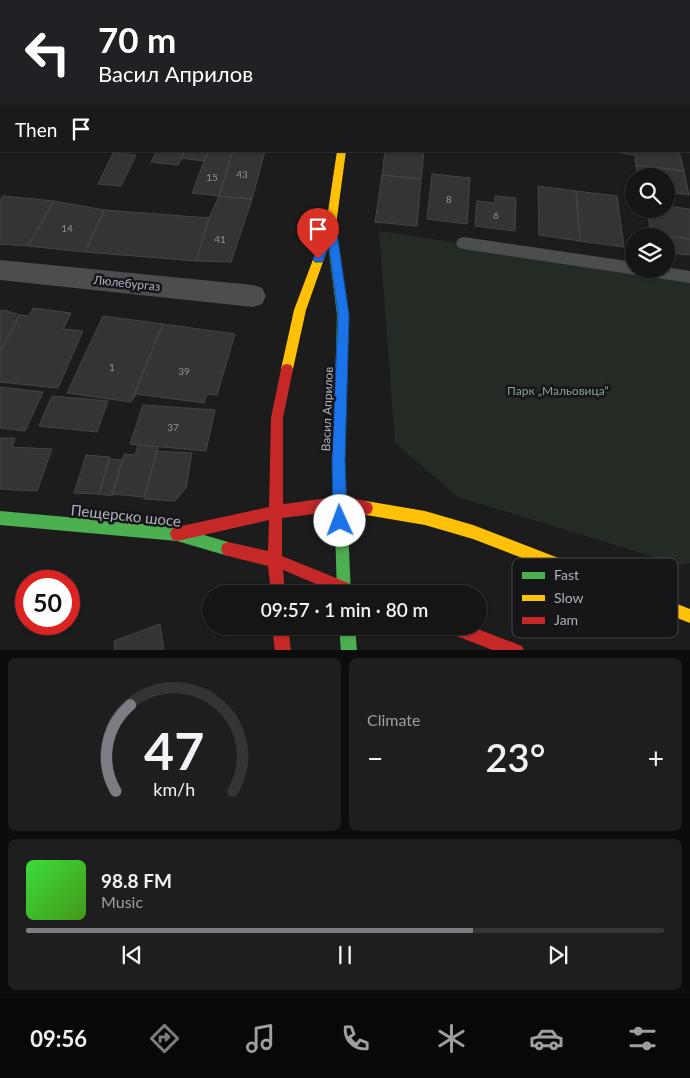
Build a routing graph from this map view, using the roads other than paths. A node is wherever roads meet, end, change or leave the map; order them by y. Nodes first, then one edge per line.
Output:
1 (342, 152) edge
2 (331, 226) junction
3 (463, 243) dead end
4 (625, 267) edge
5 (0, 270) edge
6 (675, 274) edge
7 (690, 276) edge
8 (253, 296) dead end
9 (339, 504) junction
10 (276, 512) junction
11 (0, 518) edge
12 (177, 534) junction
13 (540, 558) edge
14 (275, 560) junction
15 (277, 585) edge
16 (331, 585) edge
17 (344, 585) edge
18 (281, 635) edge
19 (348, 635) edge
20 (468, 635) edge
21 (495, 648) edge
22 (283, 650) edge
23 (349, 650) edge
24 (517, 650) edge

1 - 2 main road, Васил Априлов
2 - 9 main road, Васил Априлов
2 - 10 main road, Васил Априлов
3 - 4 lane
5 - 8 street, Люлебургаз
6 - 7 lane
9 - 10 main road
9 - 13 main road
9 - 17 main road, Васил Априлов
10 - 12 main road
10 - 14 main road, Васил Априлов
11 - 12 main road, Пещерско шосе
12 - 14 main road, Пещерско шосе
14 - 15 main road
14 - 16 main road, Пещерско шосе
18 - 22 main road
19 - 23 main road
20 - 21 main road
21 - 24 main road

